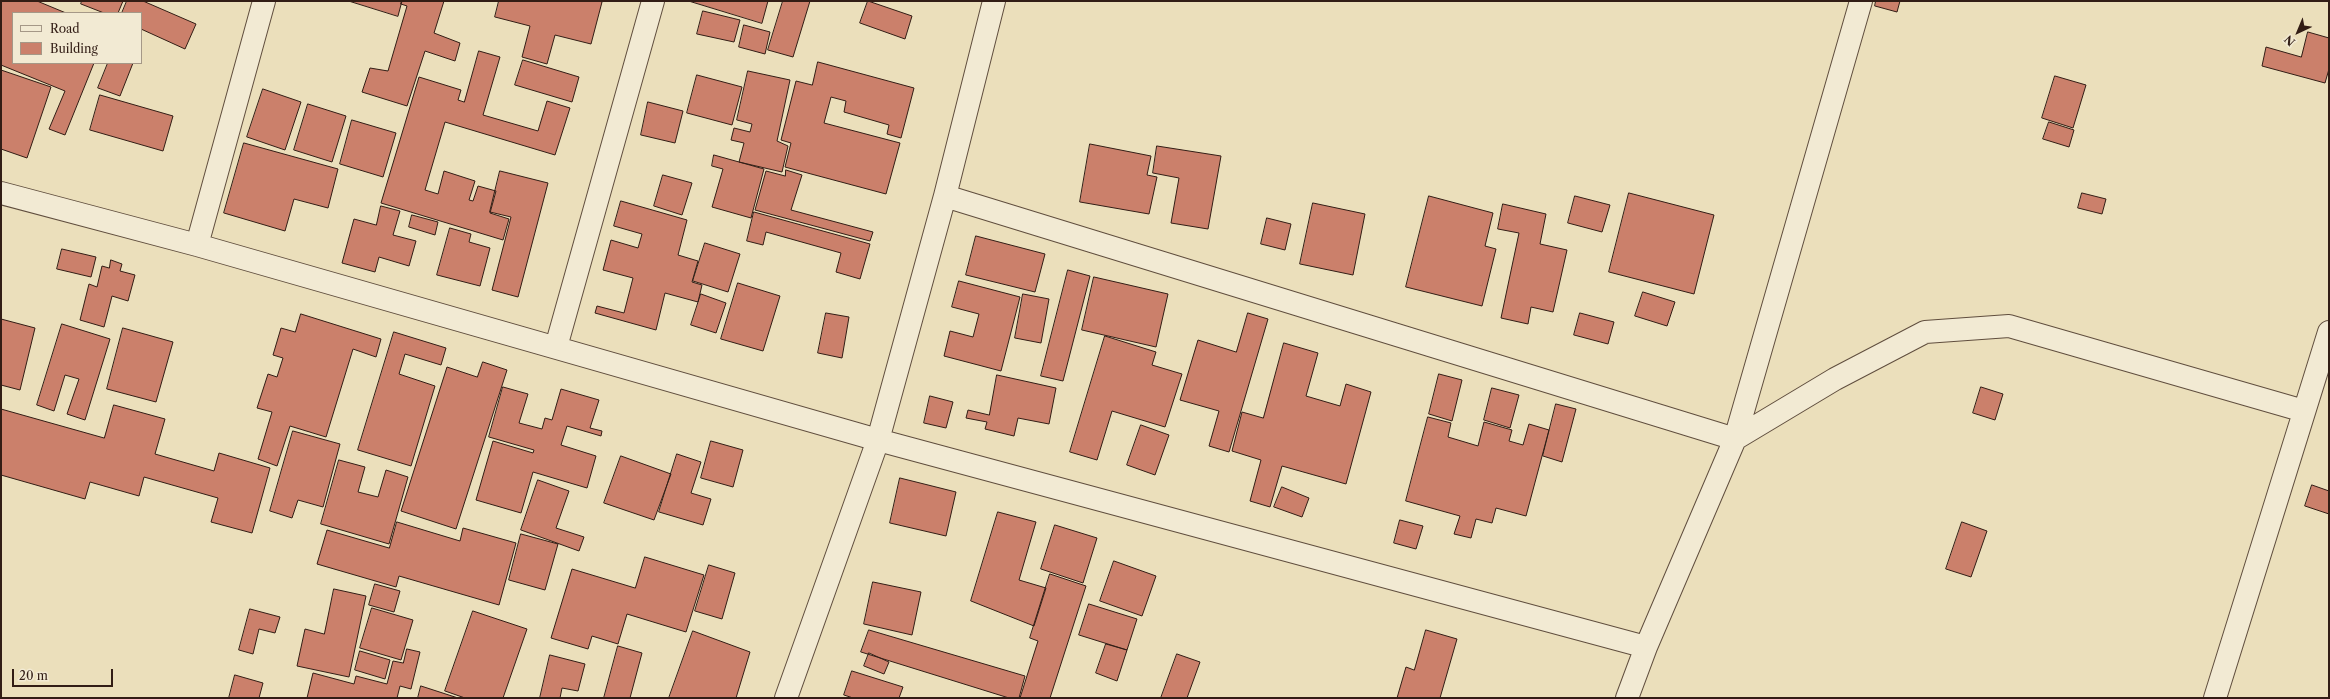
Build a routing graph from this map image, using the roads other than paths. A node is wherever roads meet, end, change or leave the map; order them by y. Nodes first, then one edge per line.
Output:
1 (264, 1) edge
2 (653, 1) edge
3 (994, 1) edge
4 (1861, 1) edge
5 (1, 193) edge
6 (945, 196) junction
7 (197, 245) junction
8 (2329, 332) edge
9 (556, 347) junction
10 (2304, 411) junction
11 (1735, 439) junction
12 (878, 440) junction
13 (1646, 647) junction
14 (786, 698) edge
15 (1627, 698) edge
16 (2215, 698) edge

1 - 7 street
2 - 9 street
3 - 6 street
4 - 11 street
5 - 7 street
6 - 11 street
6 - 12 street
7 - 9 street
8 - 10 street
9 - 12 street
10 - 11 street
10 - 16 street
11 - 13 street
12 - 13 street
12 - 14 street
13 - 15 street

